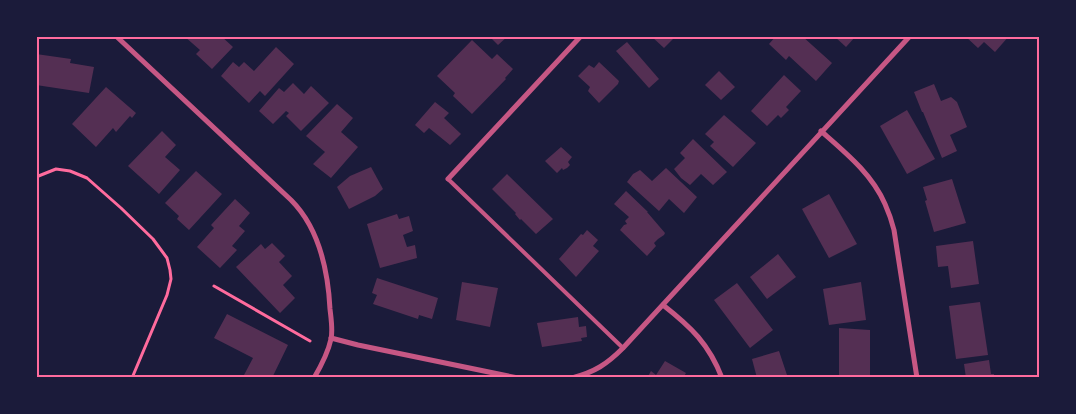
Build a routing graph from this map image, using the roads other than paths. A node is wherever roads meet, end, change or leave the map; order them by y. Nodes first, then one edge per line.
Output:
1 (116, 36) edge
2 (580, 36) edge
3 (910, 36) edge
4 (821, 132) junction
5 (448, 179) joint
6 (663, 305) junction
7 (331, 338) junction
8 (623, 348) junction
9 (314, 378) edge
10 (518, 378) edge
11 (572, 378) edge
12 (722, 378) edge
13 (917, 378) edge

1 - 7 street
2 - 5 street
3 - 4 street
4 - 6 street
4 - 13 street
5 - 8 lane
6 - 8 street
6 - 12 street
7 - 9 street
7 - 10 street
8 - 11 street

